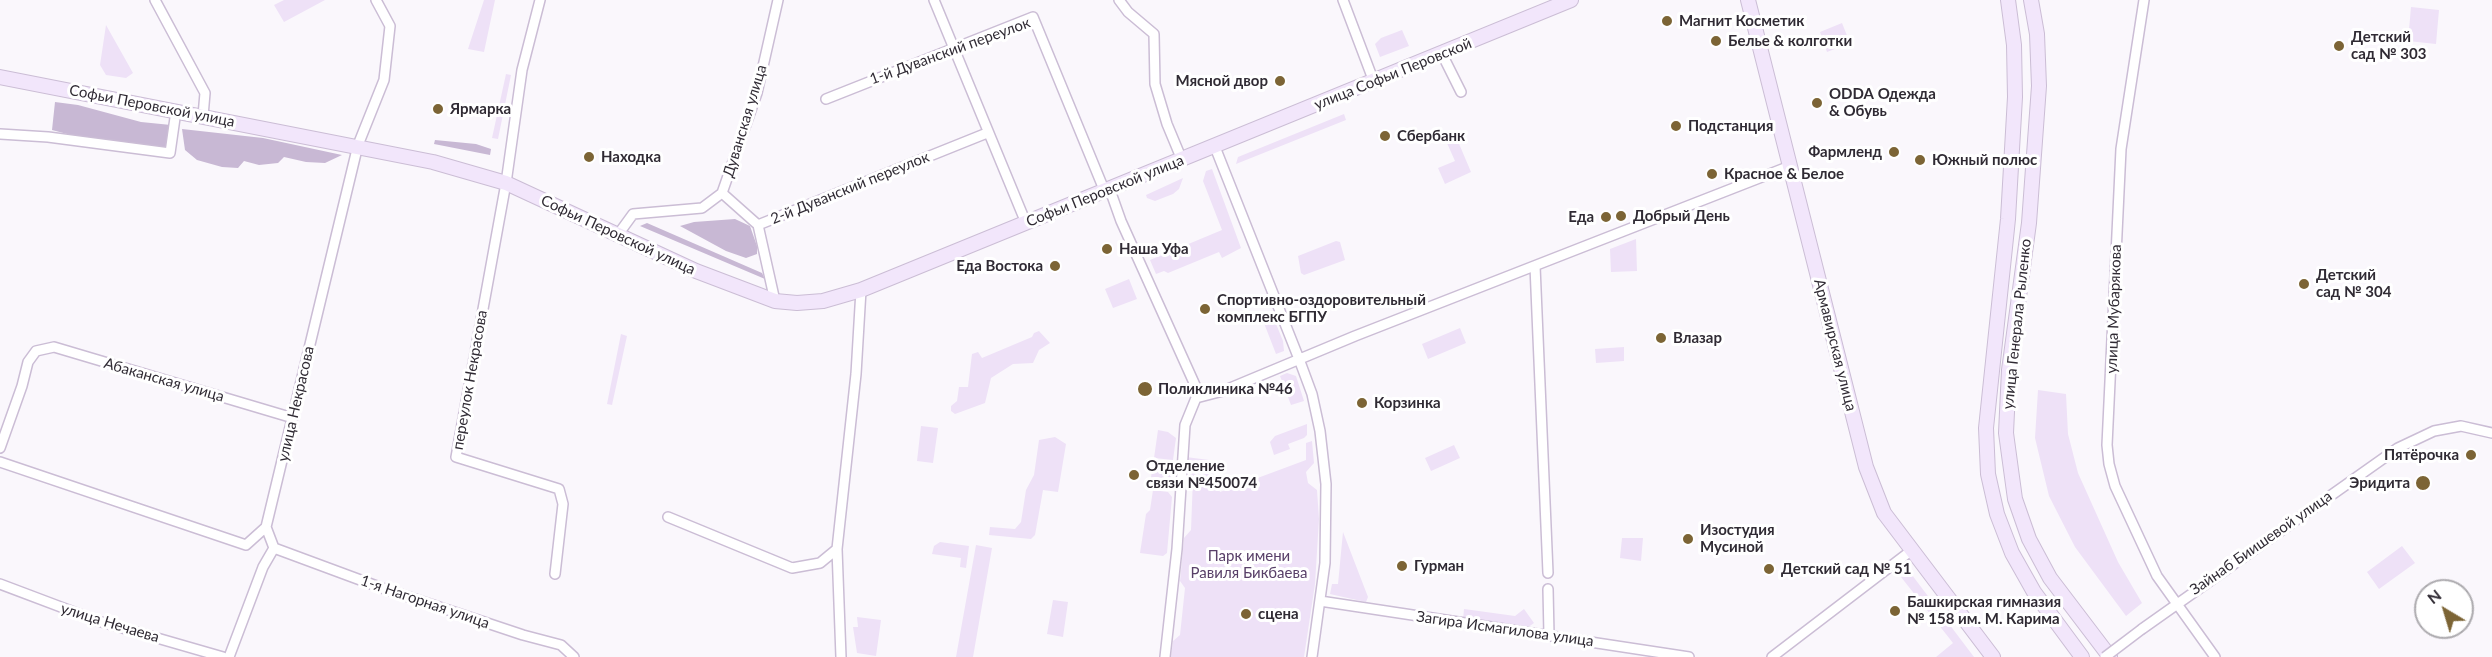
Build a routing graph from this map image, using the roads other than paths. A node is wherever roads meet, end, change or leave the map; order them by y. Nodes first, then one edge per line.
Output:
1 (155, 0) edge
2 (376, 0) edge
3 (540, 0) edge
4 (779, 0) edge
5 (934, 0) edge
6 (1119, 0) edge
7 (1342, 0) edge
8 (1571, 0) edge
9 (1748, 0) edge
10 (2008, 0) edge
11 (2031, 0) edge
12 (2144, 0) edge
13 (953, 47) junction
14 (1442, 54) junction
15 (0, 76) edge
16 (1374, 82) junction
17 (1461, 92) dead end
18 (826, 99) dead end
19 (176, 111) junction
20 (202, 116) junction
21 (987, 133) junction
22 (0, 134) edge
23 (358, 145) junction
24 (1215, 147) junction
25 (1182, 159) junction
26 (1790, 166) junction
27 (506, 183) junction
28 (1108, 191) junction
29 (722, 193) junction
30 (1026, 223) junction
31 (758, 225) junction
32 (617, 236) junction
33 (1535, 266) junction
34 (861, 290) junction
35 (775, 301) junction
36 (1299, 359) junction
37 (1196, 398) junction
38 (293, 418) junction
39 (2492, 433) edge
40 (0, 448) edge
41 (0, 462) edge
42 (668, 517) dead end
43 (266, 527) junction
44 (274, 548) junction
45 (837, 549) junction
46 (1912, 550) junction
47 (1548, 573) dead end
48 (555, 574) dead end
49 (0, 584) edge
50 (1548, 589) dead end
51 (1320, 601) junction
52 (2176, 603) junction
53 (1549, 635) junction
54 (223, 657) edge
55 (229, 657) edge
56 (574, 657) edge
57 (841, 657) edge
58 (1165, 657) edge
59 (1312, 657) edge
60 (1689, 657) edge
61 (1772, 657) edge
62 (1993, 657) edge
63 (2082, 657) edge
64 (2105, 657) edge
65 (2110, 657) edge
66 (2215, 657) edge

1 - 20 street
2 - 23 street, улица Некрасова
3 - 27 street
4 - 29 street, Дуванская улица
5 - 13 street
6 - 25 street
7 - 16 street
8 - 14 main road, улица Софьи Перовской
9 - 26 main road, Армавирская улица
10 - 63 main road, улица Генерала Рыленко
11 - 65 main road, улица Генерала Рыленко
12 - 52 street, улица Мубарякова
13 - 18 street, 1-й Дуванский переулок
13 - 21 street
13 - 28 street, 1-й Дуванский переулок
14 - 16 main road, улица Софьи Перовской
14 - 17 street
15 - 19 main road, Софьи Перовской улица
16 - 24 main road, улица Софьи Перовской
19 - 20 main road, Софьи Перовской улица
19 - 22 street
20 - 23 main road, Софьи Перовской улица
21 - 30 street
21 - 31 street, 2-й Дуванский переулок
23 - 27 main road, Софьи Перовской улица
23 - 38 street, улица Некрасова
24 - 25 main road, Софьи Перовской улица
24 - 36 street
25 - 28 main road, Софьи Перовской улица
26 - 33 street
26 - 46 main road, Армавирская улица
27 - 32 main road, Софьи Перовской улица
27 - 48 street, переулок Некрасова
28 - 30 main road, Софьи Перовской улица
28 - 37 street
29 - 31 street, 2-й Дуванский переулок
29 - 32 street, Дуванская улица
30 - 34 main road, Софьи Перовской улица
31 - 35 street
32 - 35 main road, Софьи Перовской улица
33 - 36 street
33 - 47 street
34 - 35 main road, Софьи Перовской улица
34 - 45 street
36 - 37 street
36 - 51 street
37 - 58 street
38 - 40 street, Абаканская улица
38 - 43 street, улица Некрасова
39 - 52 street, Зайнаб Биишевой улица
41 - 43 street
42 - 45 street
43 - 44 street
44 - 55 street
44 - 56 street, 1-я Нагорная улица
45 - 57 street
46 - 61 street
46 - 62 main road, Армавирская улица
49 - 54 street, улица Нечаева
50 - 53 street
51 - 53 street, Загира Исмагилова улица
51 - 59 street
52 - 64 street, Зайнаб Биишевой улица, bridge
52 - 66 street, улица Мубарякова
53 - 60 street, Загира Исмагилова улица

